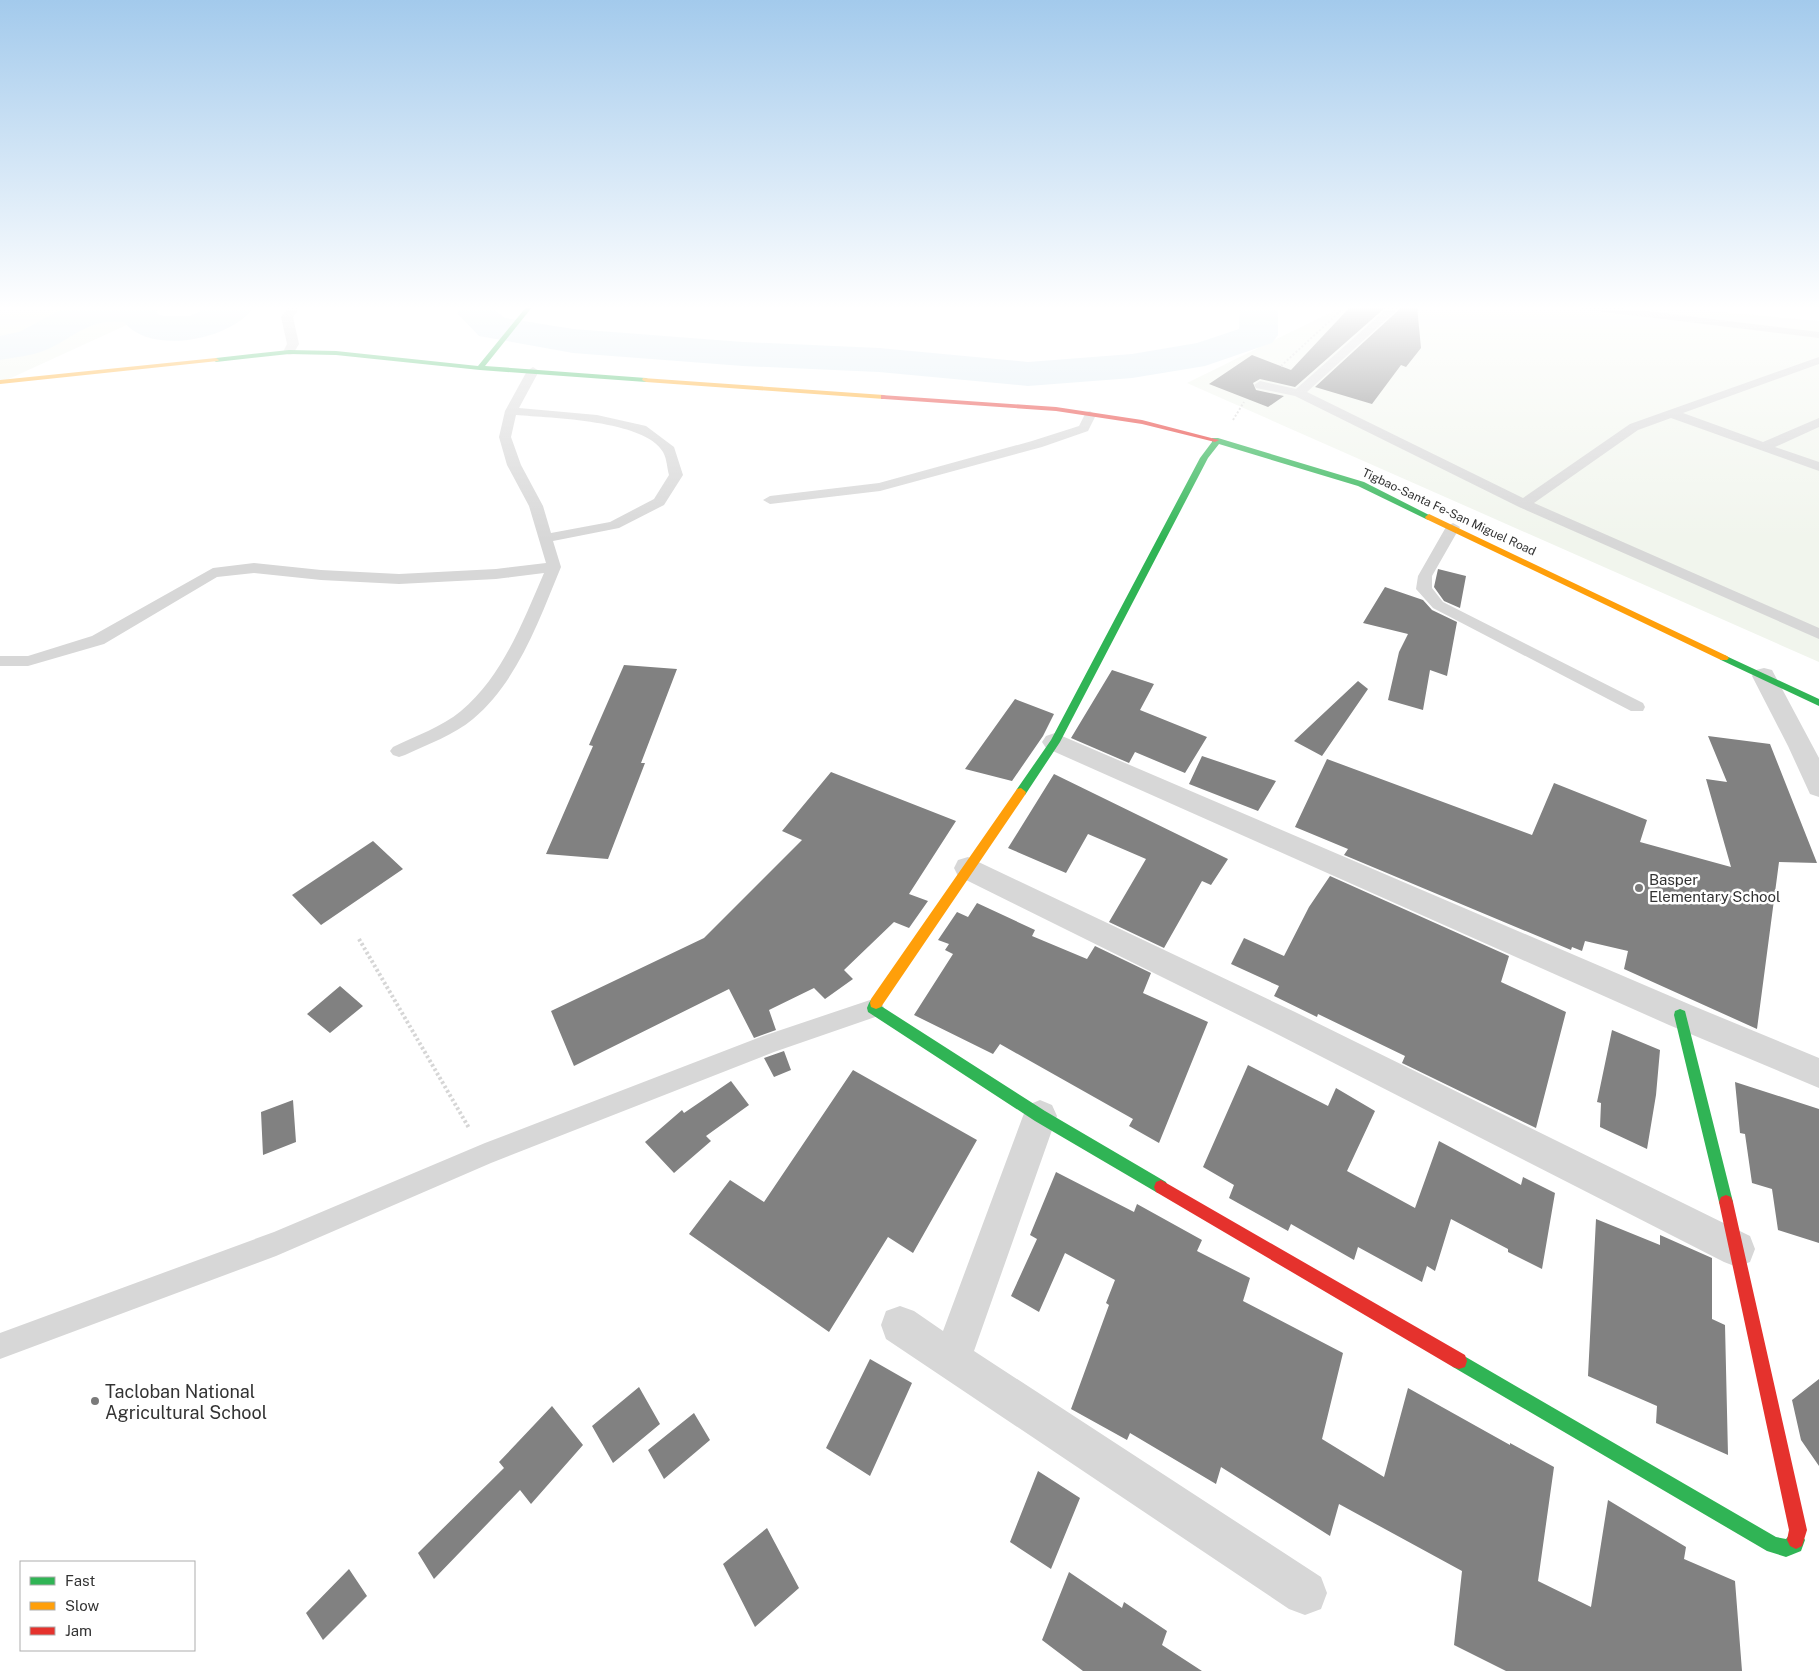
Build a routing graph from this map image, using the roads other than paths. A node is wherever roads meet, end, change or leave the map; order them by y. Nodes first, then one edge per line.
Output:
1 (525, 384) edge
2 (720, 384) edge
3 (1308, 384) edge
4 (1754, 384) edge
5 (1260, 385) dead end
6 (1299, 392) junction
7 (511, 411) junction
8 (1090, 414) junction
9 (1673, 414) junction
10 (1819, 422) edge
11 (1217, 441) junction
12 (1766, 446) junction
13 (1819, 467) edge
14 (770, 500) dead end
15 (1524, 504) junction
16 (1452, 526) junction
17 (546, 538) junction
18 (554, 567) junction
19 (1819, 634) edge
20 (0, 661) edge
21 (1764, 676) junction
22 (1819, 703) edge
23 (1637, 707) dead end
24 (1055, 742) junction
25 (400, 751) dead end
26 (1819, 787) edge
27 (968, 868) junction
28 (873, 1008) junction
29 (1680, 1015) junction
30 (1819, 1073) edge
31 (1040, 1116) junction
32 (1737, 1248) junction
33 (900, 1325) dead end
34 (0, 1346) edge
35 (952, 1359) junction
36 (1304, 1593) dead end

1 - 7 lane
2 - 8 main road, Tigbao-Santa Fe-San Miguel Road
3 - 6 lane
4 - 9 lane
5 - 6 lane
6 - 15 lane
7 - 17 lane
7 - 17 lane
8 - 11 main road, Tigbao-Santa Fe-San Miguel Road
8 - 14 lane
9 - 12 lane
9 - 15 lane
10 - 12 lane
11 - 16 main road, Tigbao-Santa Fe-San Miguel Road
11 - 24 main road
12 - 13 lane
15 - 19 lane
16 - 21 main road, Tigbao-Santa Fe-San Miguel Road
16 - 23 lane
17 - 18 lane
18 - 20 lane
18 - 25 lane
21 - 22 main road, Tigbao-Santa Fe-San Miguel Road
21 - 26 street
24 - 27 main road
24 - 29 street
27 - 28 main road
27 - 32 street
28 - 31 main road
28 - 34 lane
29 - 30 street
29 - 32 main road
31 - 32 main road
31 - 35 street
33 - 35 street
35 - 36 street

